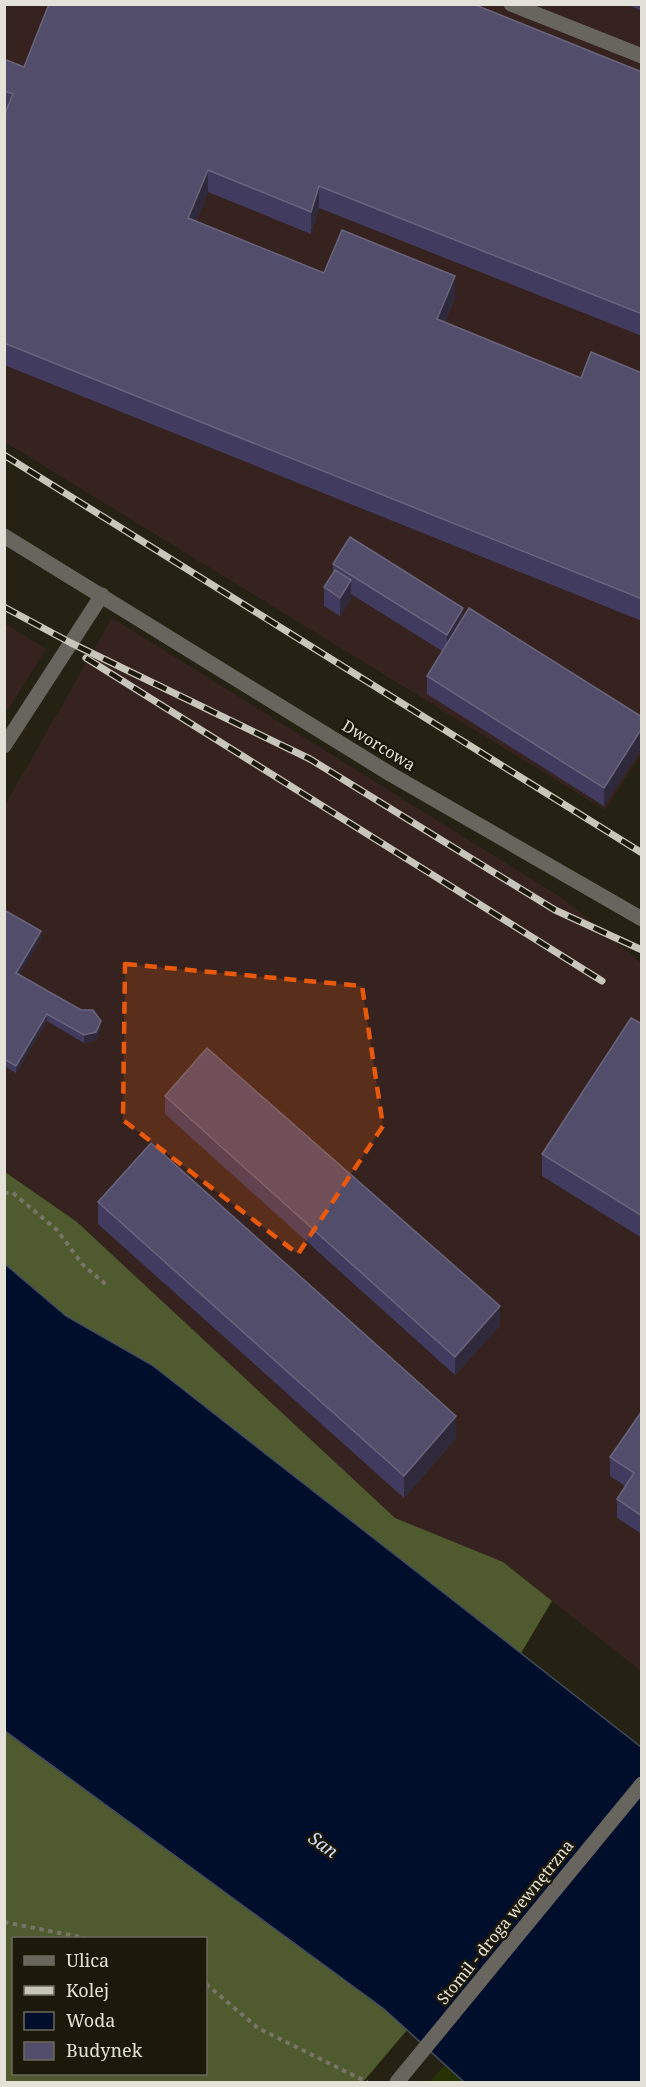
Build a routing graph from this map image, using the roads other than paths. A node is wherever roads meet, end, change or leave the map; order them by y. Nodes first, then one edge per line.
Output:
1 (511, 4) edge
2 (642, 56) edge
3 (4, 536) edge
4 (102, 595) junction
5 (4, 746) edge
6 (642, 919) edge
7 (642, 1784) edge
8 (397, 2082) edge

1 - 2 street
3 - 4 street, Dworcowa
4 - 5 street
4 - 6 street, Dworcowa
7 - 8 street, Stomil - droga wewnętrzna

